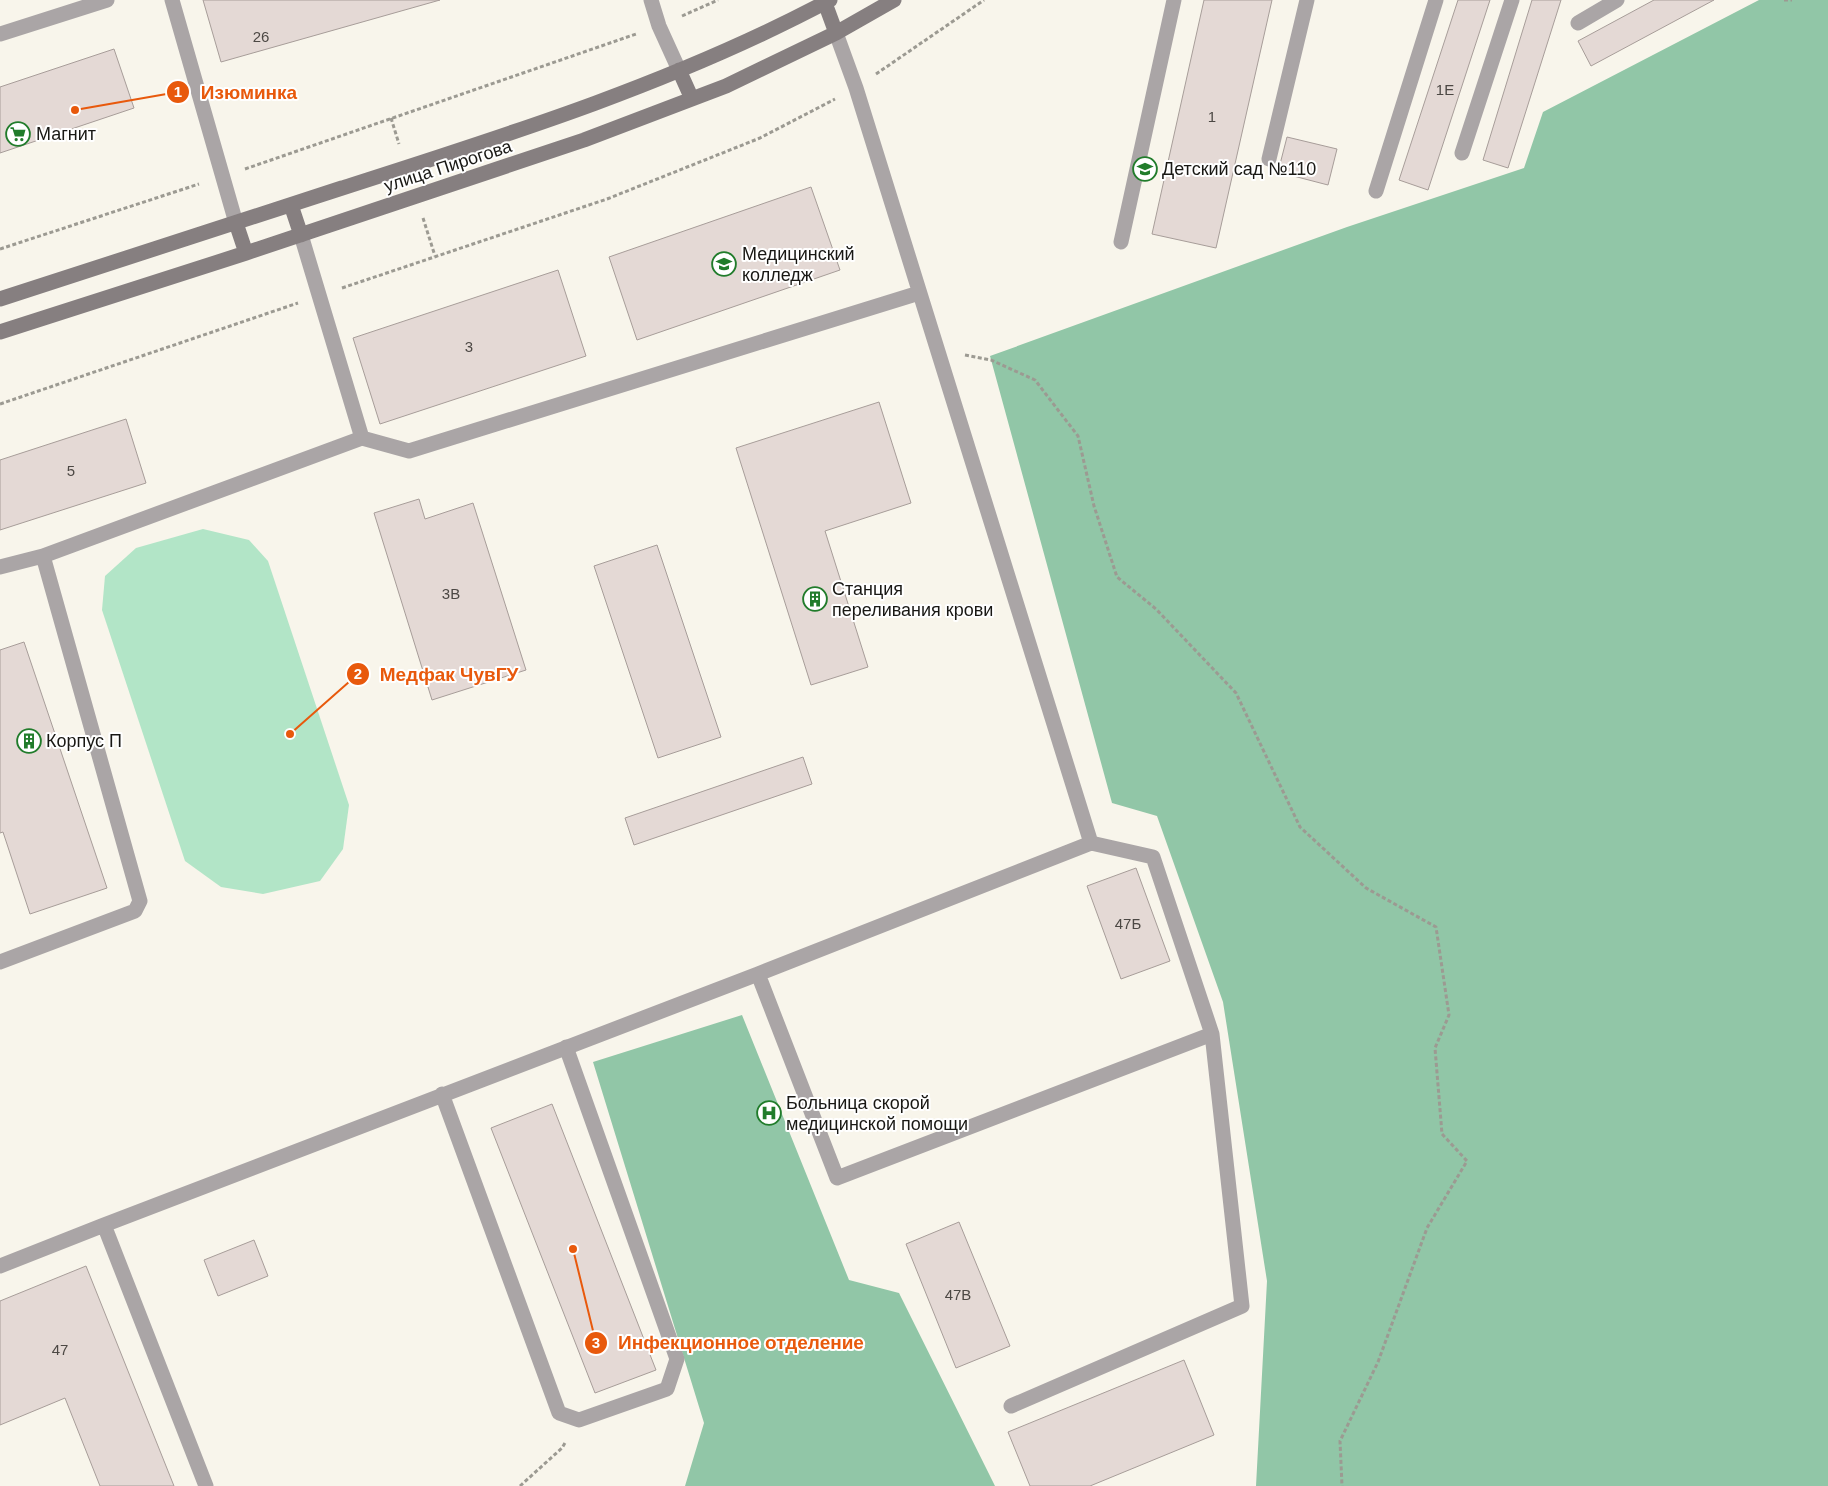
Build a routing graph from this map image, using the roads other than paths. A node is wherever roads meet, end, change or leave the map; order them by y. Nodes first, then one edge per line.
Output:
1 (107, 0) edge
2 (172, 0) edge
3 (651, 0) edge
4 (894, 0) edge
5 (1174, 0) edge
6 (1307, 0) edge
7 (1436, 0) edge
8 (1512, 0) edge
9 (1618, 0) edge
10 (828, 1) edge
11 (1578, 23) dead end
12 (836, 33) junction
13 (0, 34) edge
14 (679, 70) junction
15 (692, 99) junction
16 (1462, 153) dead end
17 (1269, 159) dead end
18 (1376, 191) dead end
19 (291, 205) junction
20 (236, 223) junction
21 (301, 235) junction
22 (1121, 242) dead end
23 (246, 253) junction
24 (918, 293) junction
25 (0, 299) edge
26 (0, 332) edge
27 (362, 438) junction
28 (43, 556) junction
29 (0, 567) edge
30 (1091, 843) junction
31 (0, 962) edge
32 (758, 974) junction
33 (1212, 1034) junction
34 (566, 1047) junction
35 (442, 1094) junction
36 (104, 1225) junction
37 (0, 1266) edge
38 (1011, 1406) dead end
39 (206, 1486) edge

1 - 13 lane
2 - 20 lane
3 - 14 lane
4 - 12 main road, улица Пирогова
5 - 22 lane
6 - 17 lane
7 - 18 lane
8 - 16 lane
9 - 11 lane
10 - 12 main road
10 - 14 main road, улица Пирогова
12 - 15 main road, улица Пирогова
12 - 24 lane
14 - 15 main road
14 - 19 main road, улица Пирогова
15 - 21 main road, улица Пирогова
19 - 20 main road, улица Пирогова
19 - 21 main road
20 - 23 main road
20 - 25 main road, улица Пирогова
21 - 23 main road, улица Пирогова
21 - 27 lane
23 - 26 main road, улица Пирогова
24 - 27 lane
24 - 30 lane
27 - 28 lane
28 - 29 lane
28 - 31 lane
30 - 32 lane
30 - 33 lane
32 - 33 lane
32 - 34 lane
33 - 38 lane
34 - 35 lane
34 - 35 lane
35 - 36 lane
36 - 37 lane
36 - 39 lane

